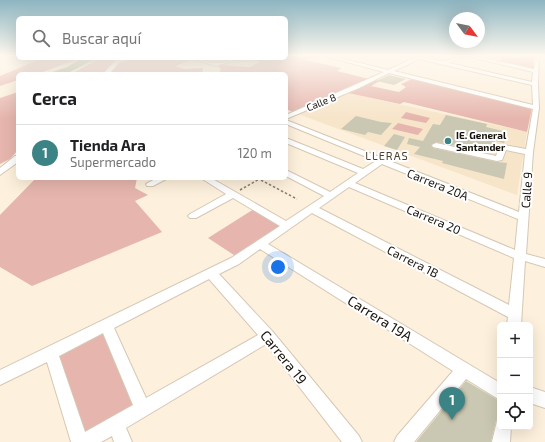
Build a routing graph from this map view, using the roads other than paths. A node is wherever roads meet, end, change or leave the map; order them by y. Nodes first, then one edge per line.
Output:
1 (378, 77) edge
2 (410, 77) edge
3 (502, 77) edge
4 (535, 77) edge
5 (534, 84) junction
6 (539, 104) edge
7 (288, 116) edge
8 (288, 123) edge
9 (288, 141) edge
10 (436, 145) dead end
11 (529, 152) junction
12 (16, 160) edge
13 (380, 160) junction
14 (0, 172) edge
15 (362, 172) junction
16 (288, 174) edge
17 (159, 180) edge
18 (208, 180) edge
19 (348, 183) junction
20 (150, 184) dead end
21 (233, 194) junction
22 (330, 195) junction
23 (311, 208) junction
24 (193, 216) dead end
25 (524, 218) junction
26 (286, 225) junction
27 (260, 244) junction
28 (520, 256) junction
29 (545, 263) edge
30 (212, 274) junction
31 (514, 319) edge
32 (106, 326) junction
33 (268, 336) junction
34 (51, 353) junction
35 (464, 370) junction
36 (0, 378) edge
37 (497, 390) edge
38 (533, 396) edge
39 (545, 400) edge
40 (143, 409) junction
41 (116, 424) junction
42 (503, 430) edge
43 (80, 442) edge
44 (85, 442) edge
45 (123, 442) edge
46 (353, 442) edge
47 (404, 442) edge
48 (501, 442) edge

1 - 7 street, Calle 8
2 - 6 street
3 - 5 street
4 - 5 street, Calle 9
5 - 6 street, Calle 9
6 - 11 street, Calle 9
8 - 13 street, Carrera 20A
9 - 15 street
10 - 11 street
11 - 25 street, Calle 9
12 - 14 street
13 - 15 street
13 - 25 street, Carrera 20A
15 - 19 street
16 - 22 street
17 - 20 street
18 - 21 street
19 - 22 street
19 - 28 street, Carrera 20
21 - 24 street
21 - 26 street
22 - 23 street
23 - 26 street
23 - 31 street, Carrera 1B
25 - 28 street, Calle 9
26 - 27 street
27 - 30 street
27 - 35 street, Carrera 19A
28 - 29 street, Carrera 20
28 - 31 street, Calle 9
30 - 32 street
30 - 33 street, Carrera 19
32 - 34 street
32 - 40 street
33 - 40 street
33 - 46 street, Carrera 19
34 - 36 street
34 - 43 street
35 - 37 street, Carrera 19A
35 - 47 street
38 - 39 street
40 - 41 street
41 - 44 street
41 - 45 street
42 - 48 street

